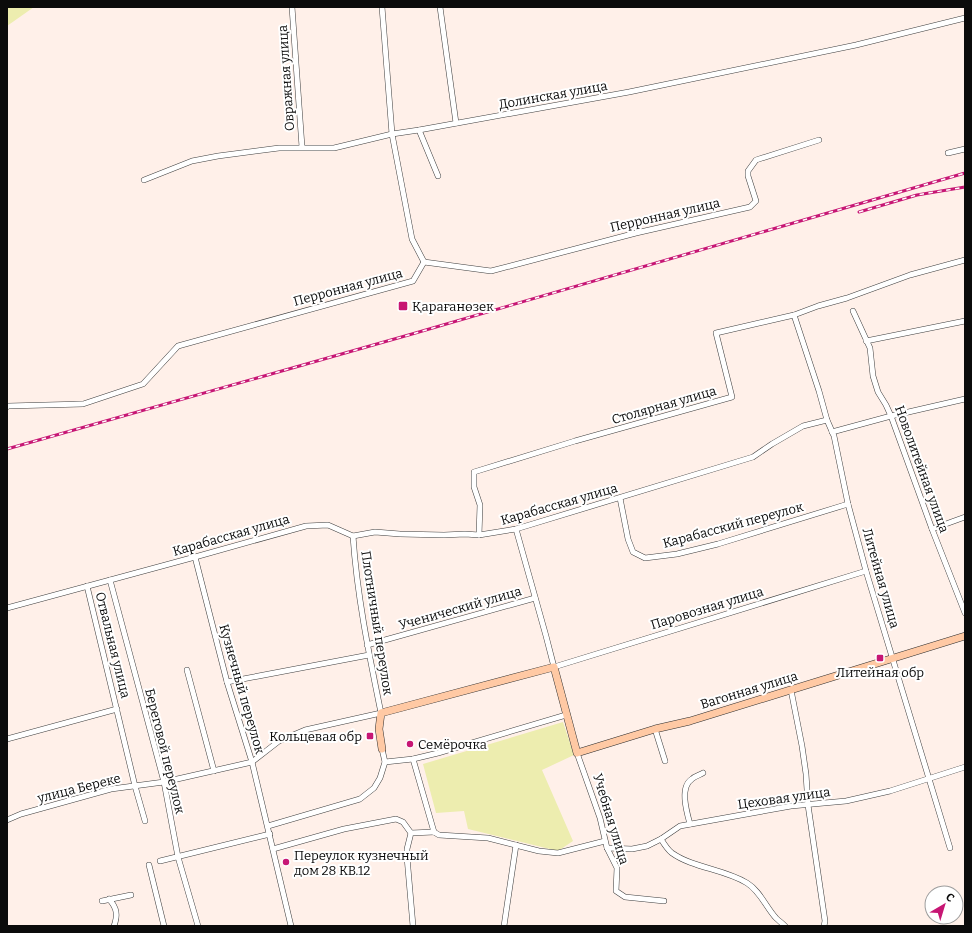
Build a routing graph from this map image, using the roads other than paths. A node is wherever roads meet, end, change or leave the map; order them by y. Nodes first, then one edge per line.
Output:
1 (292, 7) edge
2 (382, 7) edge
3 (440, 7) edge
4 (965, 18) edge
5 (456, 123) junction
6 (419, 130) junction
7 (392, 134) junction
8 (819, 140) dead end
9 (302, 147) junction
10 (965, 150) edge
11 (948, 153) dead end
12 (438, 176) dead end
13 (144, 180) dead end
14 (965, 260) edge
15 (424, 262) junction
16 (853, 311) dead end
17 (794, 314) junction
18 (965, 321) edge
19 (866, 341) junction
20 (965, 399) edge
21 (7, 407) edge
22 (891, 416) junction
23 (827, 420) junction
24 (832, 432) junction
25 (620, 498) junction
26 (848, 504) junction
27 (965, 517) edge
28 (516, 529) junction
29 (932, 529) junction
30 (480, 535) junction
31 (353, 536) junction
32 (195, 558) junction
33 (866, 571) junction
34 (110, 580) junction
35 (87, 586) junction
36 (535, 598) junction
37 (7, 608) edge
38 (965, 613) edge
39 (965, 636) edge
40 (367, 644) junction
41 (369, 655) junction
42 (893, 658) junction
43 (554, 667) junction
44 (187, 670) dead end
45 (227, 682) junction
46 (791, 690) junction
47 (117, 709) junction
48 (381, 713) junction
49 (566, 715) junction
50 (655, 729) junction
51 (7, 739) edge
52 (382, 749) joint
53 (577, 753) junction
54 (413, 759) junction
55 (665, 761) dead end
56 (252, 762) junction
57 (385, 762) junction
58 (965, 767) edge
59 (214, 771) junction
60 (703, 773) dead end
61 (929, 778) junction
62 (164, 782) junction
63 (135, 786) junction
64 (808, 805) junction
65 (7, 820) edge
66 (144, 821) dead end
67 (690, 824) junction
68 (268, 826) junction
69 (434, 832) junction
70 (412, 833) junction
71 (270, 834) junction
72 (661, 839) junction
73 (605, 841) junction
74 (516, 845) junction
75 (607, 848) junction
76 (950, 848) dead end
77 (273, 849) junction
78 (178, 857) junction
79 (160, 861) dead end
80 (149, 865) dead end
81 (131, 895) dead end
82 (109, 899) junction
83 (102, 901) dead end
84 (664, 901) dead end
85 (114, 926) edge
86 (164, 926) edge
87 (198, 926) edge
88 (291, 926) edge
89 (413, 926) edge
90 (504, 926) edge
91 (785, 926) edge
92 (824, 926) edge

1 - 9 street, Овражная улица
2 - 7 street
3 - 5 street
4 - 5 street, Долинская улица
5 - 6 street, Долинская улица
6 - 7 street, Долинская улица
6 - 12 street
7 - 9 street, Долинская улица
7 - 15 street
8 - 15 street, Перронная улица
9 - 13 street, Долинская улица
10 - 11 street
14 - 17 street, Столярная улица
15 - 21 street, Перронная улица
16 - 19 street, Новолитейная улица
17 - 23 street, Литейная улица
17 - 30 street, Столярная улица
18 - 19 street
19 - 22 street, Новолитейная улица
20 - 22 street
22 - 24 street
22 - 29 street, Новолитейная улица
23 - 24 street, Литейная улица
23 - 25 street, Карабасская улица
24 - 26 street, Литейная улица
25 - 26 street, Карабасский переулок
25 - 28 street, Карабасская улица
26 - 33 street, Литейная улица
27 - 29 street
28 - 30 street, Карабасская улица
28 - 36 street
29 - 38 street, Новолитейная улица
30 - 31 street, Карабасская улица
31 - 32 street, Карабасская улица
31 - 40 street, Плотничный переулок
32 - 34 street, Карабасская улица
32 - 45 street, Кузнечный переулок
33 - 42 street, Литейная улица
33 - 43 street, Паровозная улица
34 - 35 street, Карабасская улица
34 - 62 street, Береговой переулок
35 - 37 street, Карабасская улица
35 - 47 street, Отвальная улица
36 - 40 street, Ученический улица
36 - 43 street
39 - 42 street, Вагонная улица
40 - 41 street, Плотничный переулок
41 - 45 street
41 - 48 street, Плотничный переулок
42 - 46 street, Вагонная улица
42 - 61 street, Литейная улица
43 - 48 street
43 - 49 street
44 - 59 street
45 - 56 street, Кузнечный переулок
46 - 50 street, Вагонная улица
46 - 64 street
47 - 51 street, Отвальная улица
47 - 63 street, Отвальная улица
48 - 52 street
48 - 56 street
49 - 53 street
49 - 54 street
50 - 53 street, Вагонная улица
50 - 55 street
52 - 57 street
53 - 73 street, Учебная улица
54 - 57 street
54 - 69 street
56 - 59 street, улица Береке
56 - 68 street, Кузнечный переулок
57 - 68 street
58 - 61 street, Цеховая улица
59 - 62 street, улица Береке
60 - 67 street
61 - 64 street, Цеховая улица
61 - 76 street, Литейная улица
62 - 63 street, улица Береке
62 - 78 street, Береговой переулок
63 - 65 street, улица Береке
63 - 66 street, Отвальная улица
64 - 67 street, Цеховая улица
64 - 92 street
67 - 72 street, Цеховая улица
68 - 71 street, Кузнечный переулок
69 - 70 street
69 - 74 street
70 - 77 street
70 - 89 street
71 - 77 street, Кузнечный переулок
71 - 78 street
72 - 75 street, Цеховая улица
72 - 91 street
73 - 74 street
73 - 75 street, Учебная улица
74 - 90 street
75 - 84 street, Учебная улица
77 - 88 street, Кузнечный переулок
78 - 79 street
78 - 87 street, Береговой переулок
80 - 86 street
81 - 82 street
82 - 83 street
82 - 85 street

